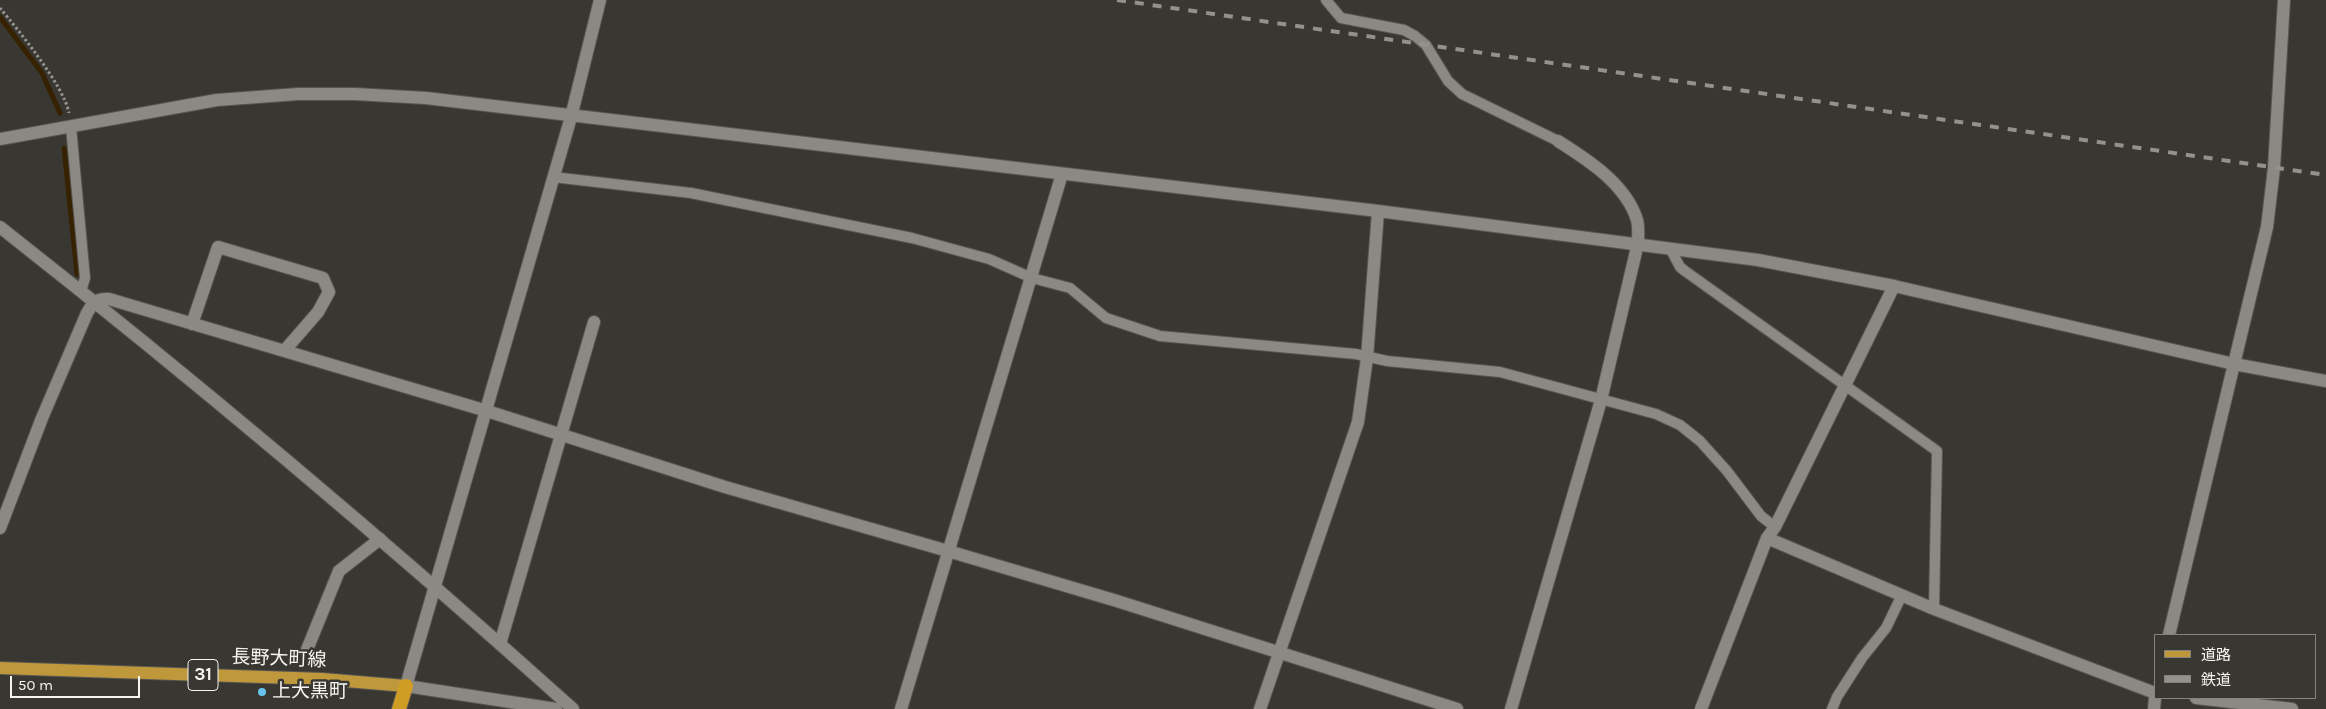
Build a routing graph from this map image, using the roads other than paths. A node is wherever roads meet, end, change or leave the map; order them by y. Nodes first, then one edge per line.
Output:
1 (600, 0) edge
2 (1326, 0) edge
3 (2284, 0) edge
4 (570, 117) junction
5 (71, 127) junction
6 (0, 139) edge
7 (1558, 141) joint
8 (1062, 174) junction
9 (553, 178) junction
10 (1378, 211) junction
11 (0, 226) edge
12 (1638, 243) junction
13 (1670, 248) junction
14 (1032, 278) junction
15 (1894, 286) junction
16 (80, 291) junction
17 (94, 302) junction
18 (594, 322) dead end
19 (192, 324) junction
20 (285, 350) junction
21 (1367, 358) junction
22 (2234, 364) junction
23 (2326, 381) edge
24 (1845, 385) junction
25 (1601, 400) junction
26 (487, 411) junction
27 (562, 436) junction
28 (1775, 527) junction
29 (0, 528) edge
30 (1767, 538) junction
31 (380, 539) junction
32 (948, 550) junction
33 (434, 584) junction
34 (1902, 595) junction
35 (1934, 609) junction
36 (2169, 634) edge
37 (500, 644) junction
38 (1280, 652) junction
39 (304, 657) dead end
40 (0, 668) edge
41 (406, 686) junction
42 (2154, 693) edge
43 (2202, 699) edge
44 (2244, 706) edge
45 (399, 709) edge
46 (556, 709) edge
47 (573, 709) edge
48 (901, 709) edge
49 (1260, 709) edge
50 (1457, 709) edge
51 (1511, 709) edge
52 (1701, 709) edge
53 (1832, 709) edge
54 (2292, 709) edge

1 - 4 street
2 - 7 lane
3 - 22 street
4 - 5 street
4 - 8 street
4 - 9 street
5 - 6 street
5 - 16 lane
7 - 12 street
8 - 10 street
8 - 14 street
9 - 14 lane
9 - 26 street
10 - 12 street
10 - 21 street
11 - 16 street
12 - 13 street
12 - 25 street
13 - 15 street
13 - 24 lane
14 - 21 lane
14 - 32 street
15 - 22 street
15 - 24 street
16 - 17 street
17 - 19 street
17 - 29 street
17 - 31 street
18 - 27 street
19 - 20 street
19 - 20 street
20 - 26 street
21 - 25 lane
21 - 38 street
22 - 23 street
22 - 36 street
24 - 28 street
24 - 35 lane
25 - 28 lane
25 - 51 street
26 - 27 street
26 - 33 street
27 - 32 street
27 - 37 street
28 - 30 street
30 - 34 street
30 - 52 street
31 - 33 street
31 - 39 street
32 - 38 street
32 - 48 street
33 - 37 street
33 - 41 street
34 - 35 street
34 - 53 lane
35 - 42 street
37 - 47 street
38 - 49 street
38 - 50 street
40 - 41 main road, 長野大町線 / 31
41 - 45 highway
41 - 46 street
43 - 44 street
44 - 54 street

